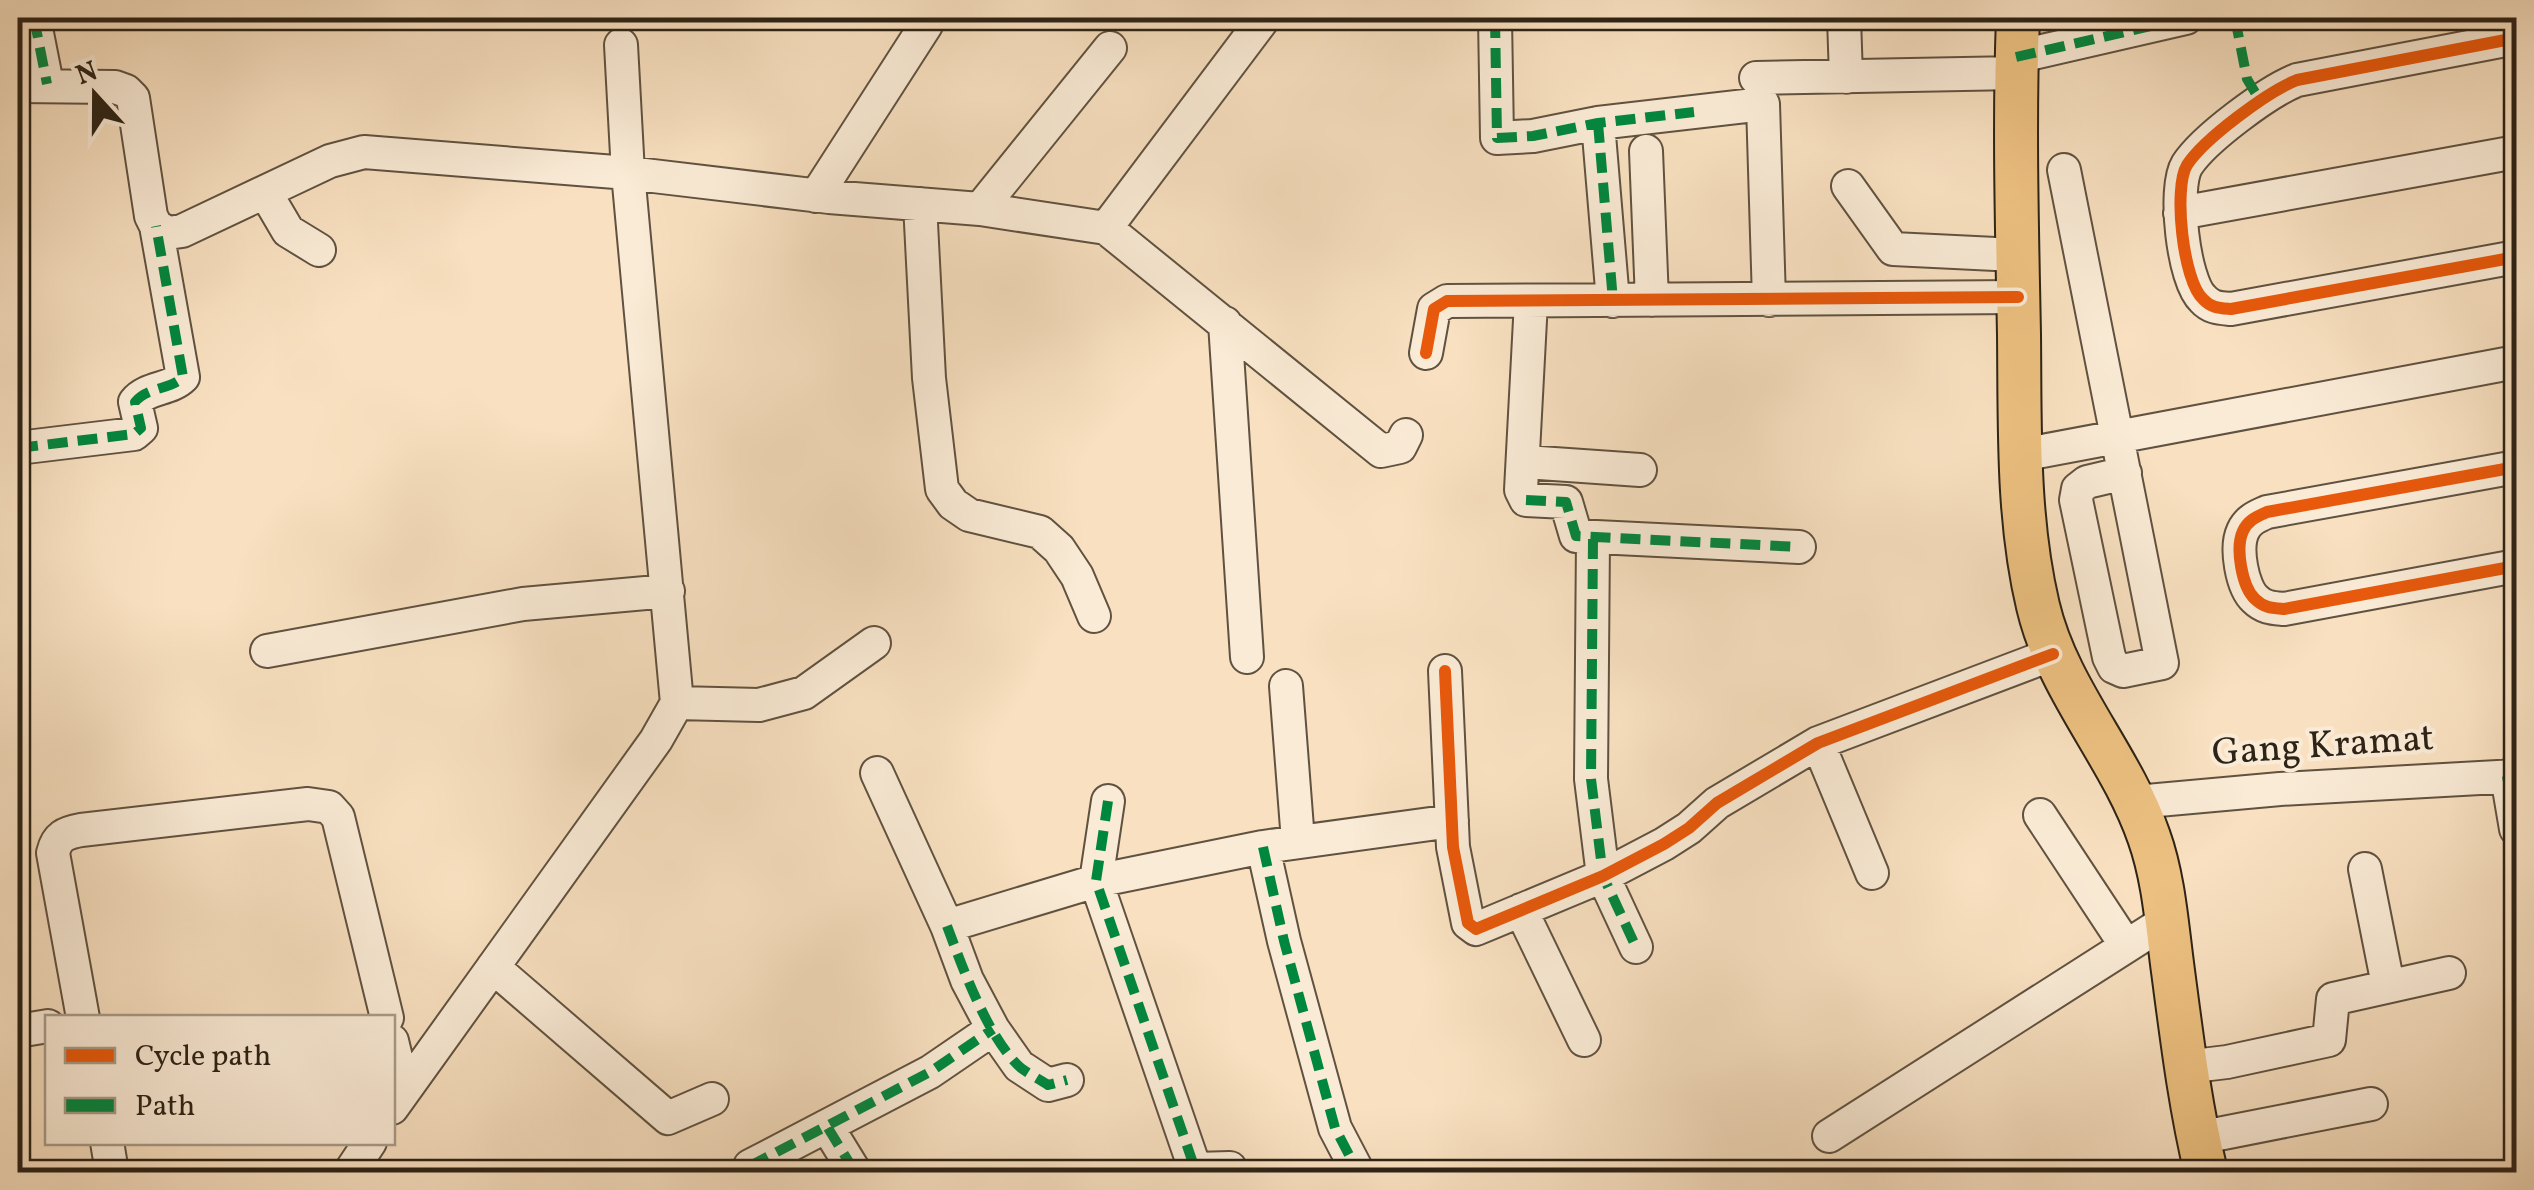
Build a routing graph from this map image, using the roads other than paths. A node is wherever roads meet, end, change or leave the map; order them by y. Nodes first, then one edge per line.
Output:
1 (34, 18) edge
2 (1264, 18) edge
3 (1495, 18) edge
4 (1844, 18) edge
5 (2186, 18) edge
6 (926, 25) dead end
7 (2516, 38) edge
8 (621, 45) dead end
9 (1110, 48) dead end
10 (2017, 49) edge
11 (1846, 77) junction
12 (1756, 78) dead end
13 (32, 84) edge
14 (1598, 123) junction
15 (1646, 152) dead end
16 (2516, 152) edge
17 (2064, 170) dead end
18 (628, 174) junction
19 (1848, 186) dead end
20 (265, 192) junction
21 (816, 196) junction
22 (920, 204) junction
23 (980, 208) junction
24 (2180, 213) junction
25 (156, 226) junction
26 (1106, 228) junction
27 (319, 250) dead end
28 (2016, 254) junction
29 (2516, 257) edge
30 (2018, 297) junction
31 (1652, 300) junction
32 (1770, 300) junction
33 (1531, 301) junction
34 (1613, 301) junction
35 (1225, 324) junction
36 (1426, 353) dead end
37 (2516, 362) edge
38 (1406, 435) dead end
39 (2117, 436) junction
40 (18, 448) edge
41 (2020, 455) junction
42 (1525, 462) junction
43 (2516, 467) edge
44 (1640, 470) dead end
45 (2124, 473) junction
46 (1594, 539) junction
47 (1799, 547) dead end
48 (2516, 566) edge
49 (668, 591) junction
50 (1094, 616) dead end
51 (874, 643) dead end
52 (266, 650) dead end
53 (2053, 654) junction
54 (1247, 656) dead end
55 (1445, 671) dead end
56 (1286, 686) dead end
57 (677, 704) junction
58 (1818, 743) junction
59 (876, 773) dead end
60 (2512, 776) edge
61 (1108, 802) dead end
62 (2136, 802) junction
63 (2040, 815) dead end
64 (1452, 821) junction
65 (2516, 828) edge
66 (1298, 841) junction
67 (1263, 847) junction
68 (2365, 869) dead end
69 (1872, 873) dead end
70 (1604, 876) junction
71 (1096, 881) junction
72 (1521, 910) junction
73 (2166, 921) junction
74 (947, 926) junction
75 (2125, 944) junction
76 (1636, 948) dead end
77 (494, 966) junction
78 (2449, 973) dead end
79 (2388, 985) junction
80 (83, 1015) edge
81 (386, 1015) edge
82 (45, 1027) edge
83 (993, 1029) junction
84 (18, 1032) edge
85 (1584, 1040) dead end
86 (2186, 1067) junction
87 (395, 1070) edge
88 (1066, 1080) dead end
89 (398, 1100) edge
90 (712, 1100) dead end
91 (2371, 1104) dead end
92 (828, 1128) junction
93 (1829, 1136) dead end
94 (108, 1145) edge
95 (368, 1145) edge
96 (2202, 1155) edge
97 (750, 1166) dead end
98 (112, 1172) edge
99 (350, 1172) edge
100 (856, 1172) edge
101 (1232, 1172) edge
102 (1358, 1172) edge

1 - 13 street
2 - 26 street
3 - 14 street
4 - 11 street
5 - 10 street
6 - 21 street
7 - 24 street
8 - 18 street
9 - 23 street
10 - 11 street
10 - 28 main road
11 - 12 street
13 - 25 street
14 - 32 street
14 - 34 street
15 - 31 street
16 - 24 street
17 - 39 street
18 - 20 street
18 - 21 street
18 - 49 street
19 - 28 street
20 - 25 street
20 - 27 street
21 - 22 street
22 - 23 street
22 - 50 street
23 - 26 street
24 - 29 street
25 - 40 street
26 - 35 street
28 - 30 main road
30 - 32 street
30 - 41 main road
31 - 32 street
31 - 34 street
33 - 34 street
33 - 36 street
33 - 42 street
35 - 38 street
35 - 54 street
37 - 39 street
39 - 41 street
39 - 45 street
41 - 53 main road
42 - 44 street
42 - 46 street
43 - 48 street
45 - 45 street
46 - 47 street
46 - 70 street
49 - 52 street
49 - 57 street
51 - 57 street
53 - 58 street
53 - 62 main road
55 - 64 street
56 - 66 street
57 - 77 street
58 - 69 street
58 - 70 street
59 - 74 street
60 - 62 street, Gang Kramat
60 - 65 street
61 - 71 street
62 - 73 main road
63 - 75 street
64 - 66 street
64 - 72 street
66 - 67 street
67 - 71 street
67 - 102 street
68 - 79 street
70 - 72 street
70 - 76 street
71 - 74 street
71 - 101 street
72 - 85 street
73 - 75 street
73 - 86 main road
74 - 83 street
75 - 93 street
77 - 89 street
77 - 90 street
78 - 79 street
79 - 86 street
80 - 81 street
82 - 84 street
83 - 88 street
83 - 92 street
86 - 96 main road
87 - 89 street
91 - 96 street
92 - 97 street
92 - 100 street
94 - 98 street
95 - 99 street

